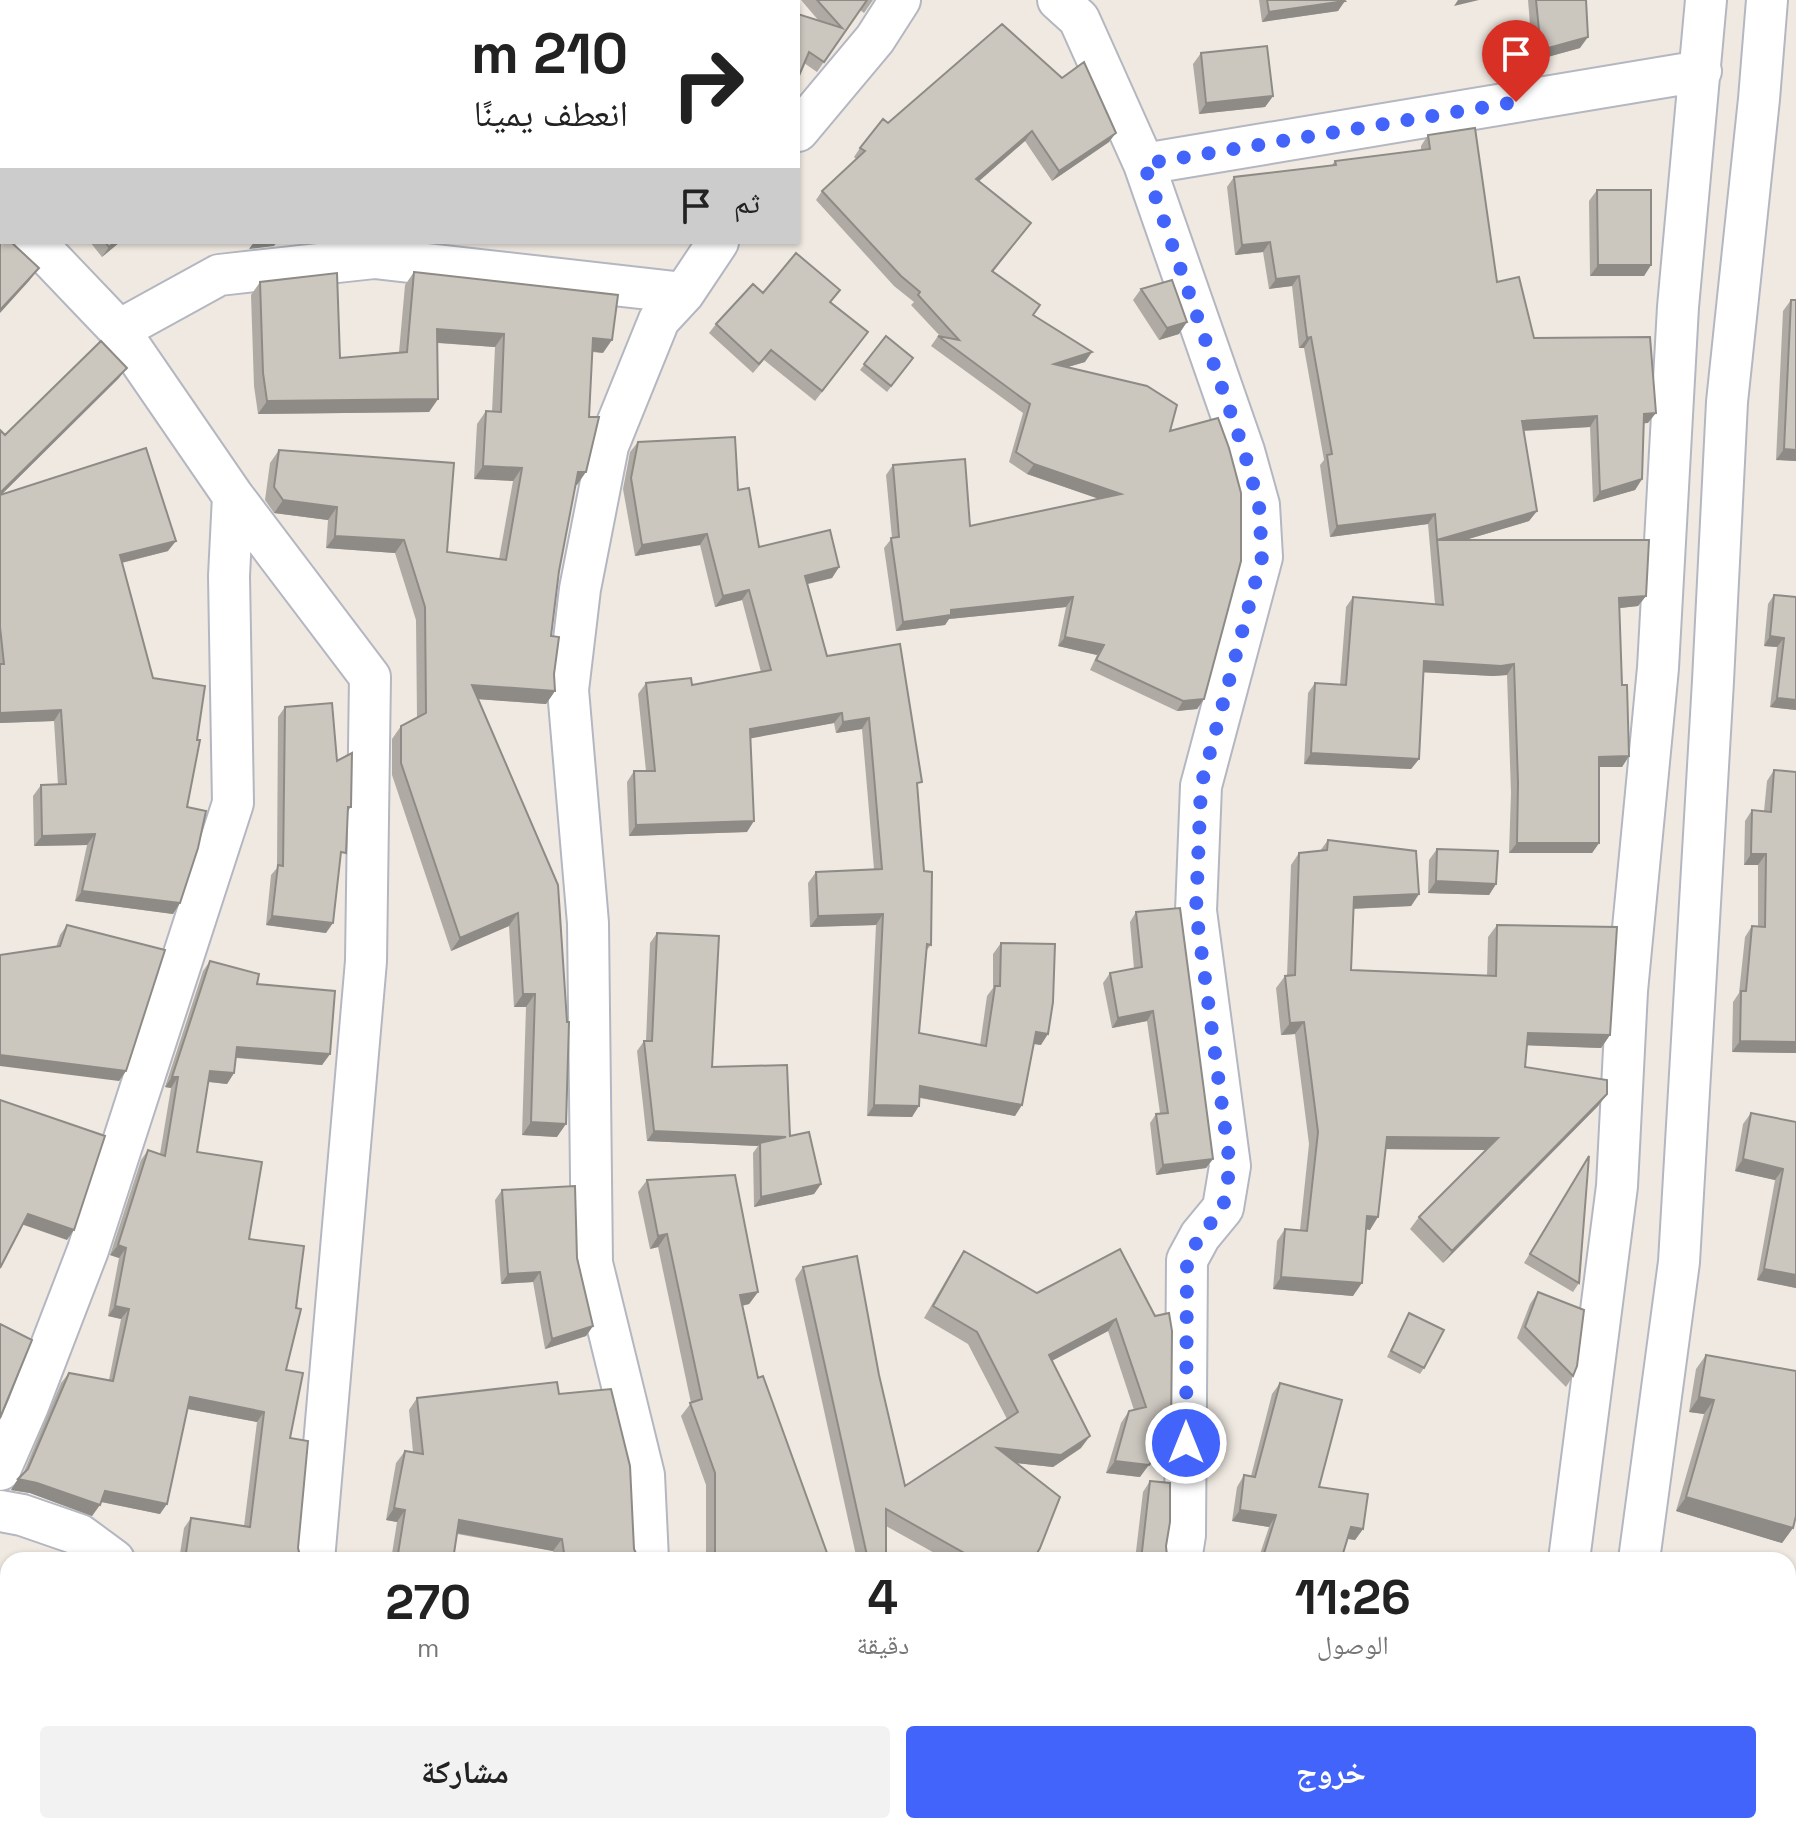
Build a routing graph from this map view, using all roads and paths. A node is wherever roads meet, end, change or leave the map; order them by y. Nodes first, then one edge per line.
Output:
1 (900, 0) edge
2 (1058, 0) edge
3 (1706, 0) edge
4 (1767, 0) edge
5 (1701, 71) junction
6 (800, 129) edge
7 (1144, 164) junction
8 (37, 244) edge
9 (717, 244) edge
10 (1681, 275) junction
11 (1740, 282) junction
12 (684, 293) junction
13 (119, 330) junction
14 (233, 496) junction
15 (0, 1470) edge
16 (0, 1511) edge
17 (103, 1552) edge
18 (315, 1552) edge
19 (648, 1552) edge
20 (1182, 1552) edge
21 (1570, 1552) edge
22 (1640, 1552) edge

1 - 6 street
2 - 7 street
3 - 5 street
4 - 11 street
5 - 7 street
5 - 10 street
7 - 20 street
8 - 13 street
9 - 12 street
10 - 11 street
10 - 21 street
11 - 22 street
12 - 13 street
12 - 19 street
13 - 14 street
14 - 15 street
14 - 18 street
16 - 17 street

